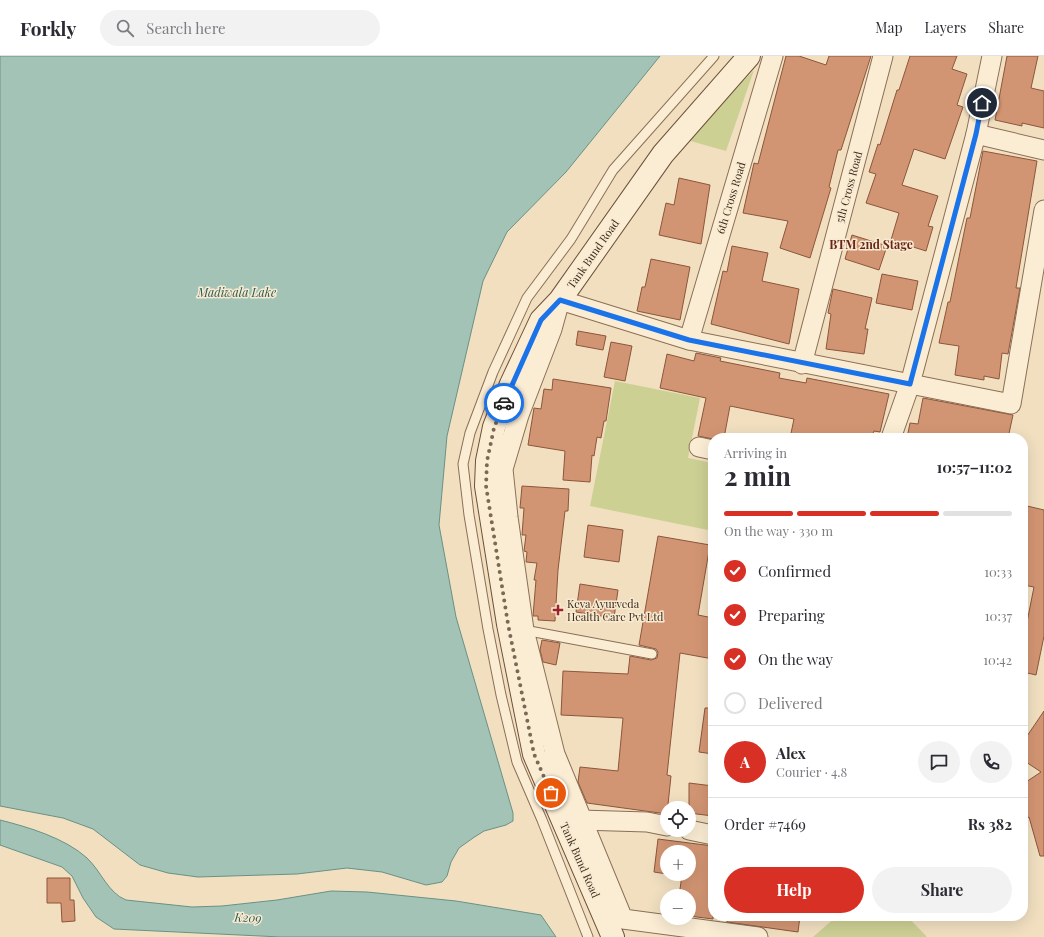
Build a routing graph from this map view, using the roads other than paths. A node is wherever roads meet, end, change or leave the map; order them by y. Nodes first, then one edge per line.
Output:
1 (714, 56) edge
2 (749, 56) edge
3 (773, 56) edge
4 (883, 56) edge
5 (992, 56) edge
6 (976, 134) junction
7 (1044, 150) edge
8 (1044, 210) edge
9 (1039, 273) edge
10 (560, 300) junction
11 (689, 340) junction
12 (802, 364) junction
13 (910, 384) junction
14 (893, 433) edge
15 (524, 630) junction
16 (652, 654) dead end
17 (580, 820) junction
18 (660, 825) edge
19 (696, 831) edge
20 (708, 834) edge
21 (588, 937) edge
22 (613, 937) edge
23 (758, 937) edge

1 - 21 lane
2 - 10 main road, Tank Bund Road
3 - 11 street, 6th Cross Road
4 - 12 street, 5th Cross Road
5 - 6 street
6 - 7 street
6 - 13 street
8 - 9 street
9 - 13 street
10 - 11 street
10 - 15 street
10 - 22 main road, Tank Bund Road
11 - 12 street
12 - 13 street
13 - 14 street
15 - 16 lane
15 - 17 street
17 - 18 street
17 - 23 street
19 - 20 street

